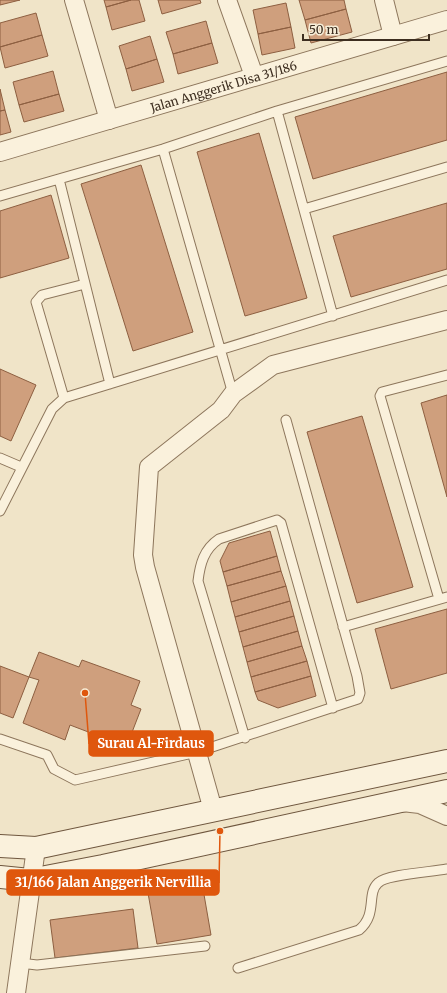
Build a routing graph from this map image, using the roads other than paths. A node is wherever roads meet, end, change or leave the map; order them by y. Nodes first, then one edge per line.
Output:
1 (74, 0) edge
2 (227, 0) edge
3 (384, 0) edge
4 (447, 20) edge
5 (393, 36) junction
6 (447, 61) edge
7 (254, 76) junction
8 (277, 111) junction
9 (109, 120) junction
10 (163, 149) junction
11 (0, 152) edge
12 (447, 167) edge
13 (59, 179) junction
14 (0, 196) edge
15 (304, 209) junction
16 (447, 280) edge
17 (85, 284) junction
18 (332, 316) junction
19 (447, 320) edge
20 (221, 350) junction
21 (447, 375) edge
22 (110, 384) junction
23 (233, 394) junction
24 (64, 398) junction
25 (286, 420) dead end
26 (0, 458) edge
27 (21, 467) junction
28 (0, 511) edge
29 (443, 598) edge
30 (343, 627) junction
31 (333, 708) junction
32 (245, 738) junction
33 (0, 739) edge
34 (197, 752) junction
35 (447, 761) edge
36 (447, 791) edge
37 (397, 802) junction
38 (213, 810) junction
39 (447, 816) edge
40 (0, 846) edge
41 (36, 848) junction
42 (447, 869) edge
43 (0, 877) edge
44 (30, 880) junction
45 (205, 946) dead end
46 (20, 963) junction
47 (238, 968) dead end
48 (16, 993) edge

1 - 9 street
2 - 7 street
3 - 5 street
4 - 5 street, Jalan Anggerik Disa 31/186
5 - 7 street, Jalan Anggerik Disa 31/186
6 - 8 lane
7 - 9 street, Jalan Anggerik Disa 31/186
8 - 10 lane
8 - 15 lane
9 - 11 street, Jalan Anggerik Disa 31/186
10 - 13 lane
10 - 20 lane
12 - 15 lane
13 - 14 lane
13 - 17 lane
15 - 18 lane
16 - 18 lane
17 - 22 lane
17 - 24 lane
18 - 20 lane
19 - 23 street
20 - 22 lane
20 - 23 lane
21 - 29 lane
22 - 24 lane
23 - 34 street
24 - 27 lane
25 - 30 lane
26 - 27 lane
27 - 28 lane
29 - 30 lane
30 - 31 lane
31 - 32 lane
31 - 32 lane
32 - 34 lane
33 - 34 lane
34 - 38 street
35 - 38 main road
36 - 37 main road
37 - 39 street
37 - 44 main road
38 - 41 main road
40 - 41 main road
41 - 44 street
42 - 47 lane
43 - 44 main road
44 - 46 street
45 - 46 lane
46 - 48 street

